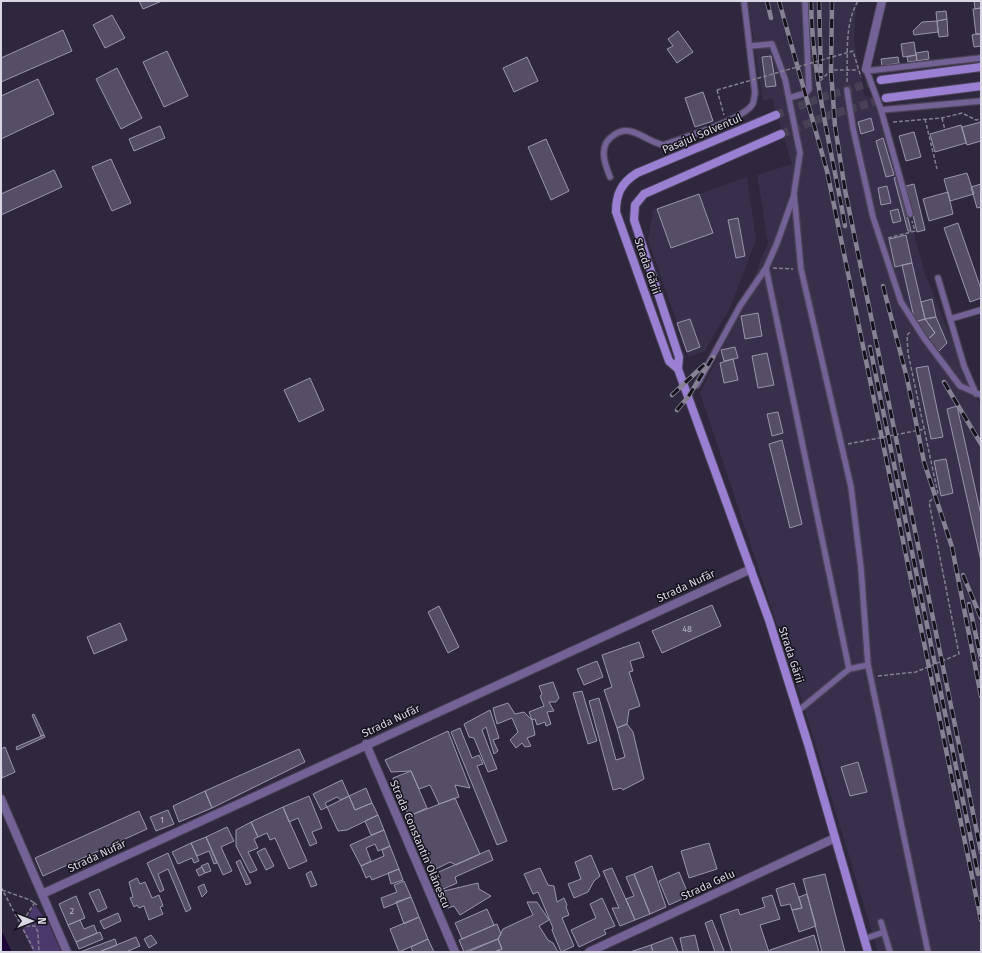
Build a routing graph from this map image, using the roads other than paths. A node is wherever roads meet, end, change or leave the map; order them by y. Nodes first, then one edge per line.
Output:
1 (744, 1) edge
2 (805, 1) edge
3 (882, 1) edge
4 (750, 46) junction
5 (981, 58) edge
6 (981, 67) edge
7 (866, 70) junction
8 (881, 80) tunnel mouth
9 (981, 86) edge
10 (847, 90) road end
11 (790, 98) junction
12 (886, 98) tunnel mouth
13 (981, 101) edge
14 (881, 110) junction
15 (776, 116) tunnel mouth
16 (781, 134) tunnel mouth
17 (636, 173) joint
18 (610, 177) dead end
19 (794, 193) junction
20 (910, 214) road end
21 (766, 268) junction
22 (938, 278) dead end
23 (981, 310) edge
24 (950, 319) junction
25 (678, 369) junction
26 (697, 385) dead end
27 (979, 395) edge
28 (751, 569) junction
29 (868, 666) junction
30 (849, 669) junction
31 (798, 711) junction
32 (366, 744) junction
33 (1, 799) edge
34 (835, 838) junction
35 (42, 894) junction
36 (881, 922) dead end
37 (884, 932) junction
38 (864, 939) junction
39 (67, 952) edge
40 (455, 952) edge
41 (589, 952) edge
42 (868, 952) edge
43 (890, 952) edge
44 (928, 952) edge

1 - 4 lane
2 - 11 lane
3 - 7 street
4 - 11 lane
4 - 18 lane
5 - 7 lane
6 - 8 main road
7 - 14 lane
9 - 12 main road
10 - 27 lane
11 - 19 lane
13 - 14 lane
14 - 20 lane
15 - 17 main road, Pasajul Solventul
16 - 25 main road, Strada Gării
17 - 25 main road, Strada Gării
19 - 21 lane
19 - 29 lane
21 - 26 lane
21 - 30 lane
22 - 24 lane
23 - 24 lane
24 - 27 lane
25 - 28 main road, Strada Gării
28 - 31 main road, Strada Gării
28 - 32 street, Strada Nufăr
29 - 30 lane
29 - 44 lane
30 - 31 lane
31 - 34 main road, Strada Gării
32 - 35 street, Strada Nufăr
32 - 40 street, Strada Constantin Olănescu
33 - 35 street
34 - 38 main road, Strada Gării
34 - 41 street, Strada Gelu
35 - 39 street
36 - 37 lane
37 - 38 lane
37 - 43 lane
38 - 42 main road, Strada Gării

